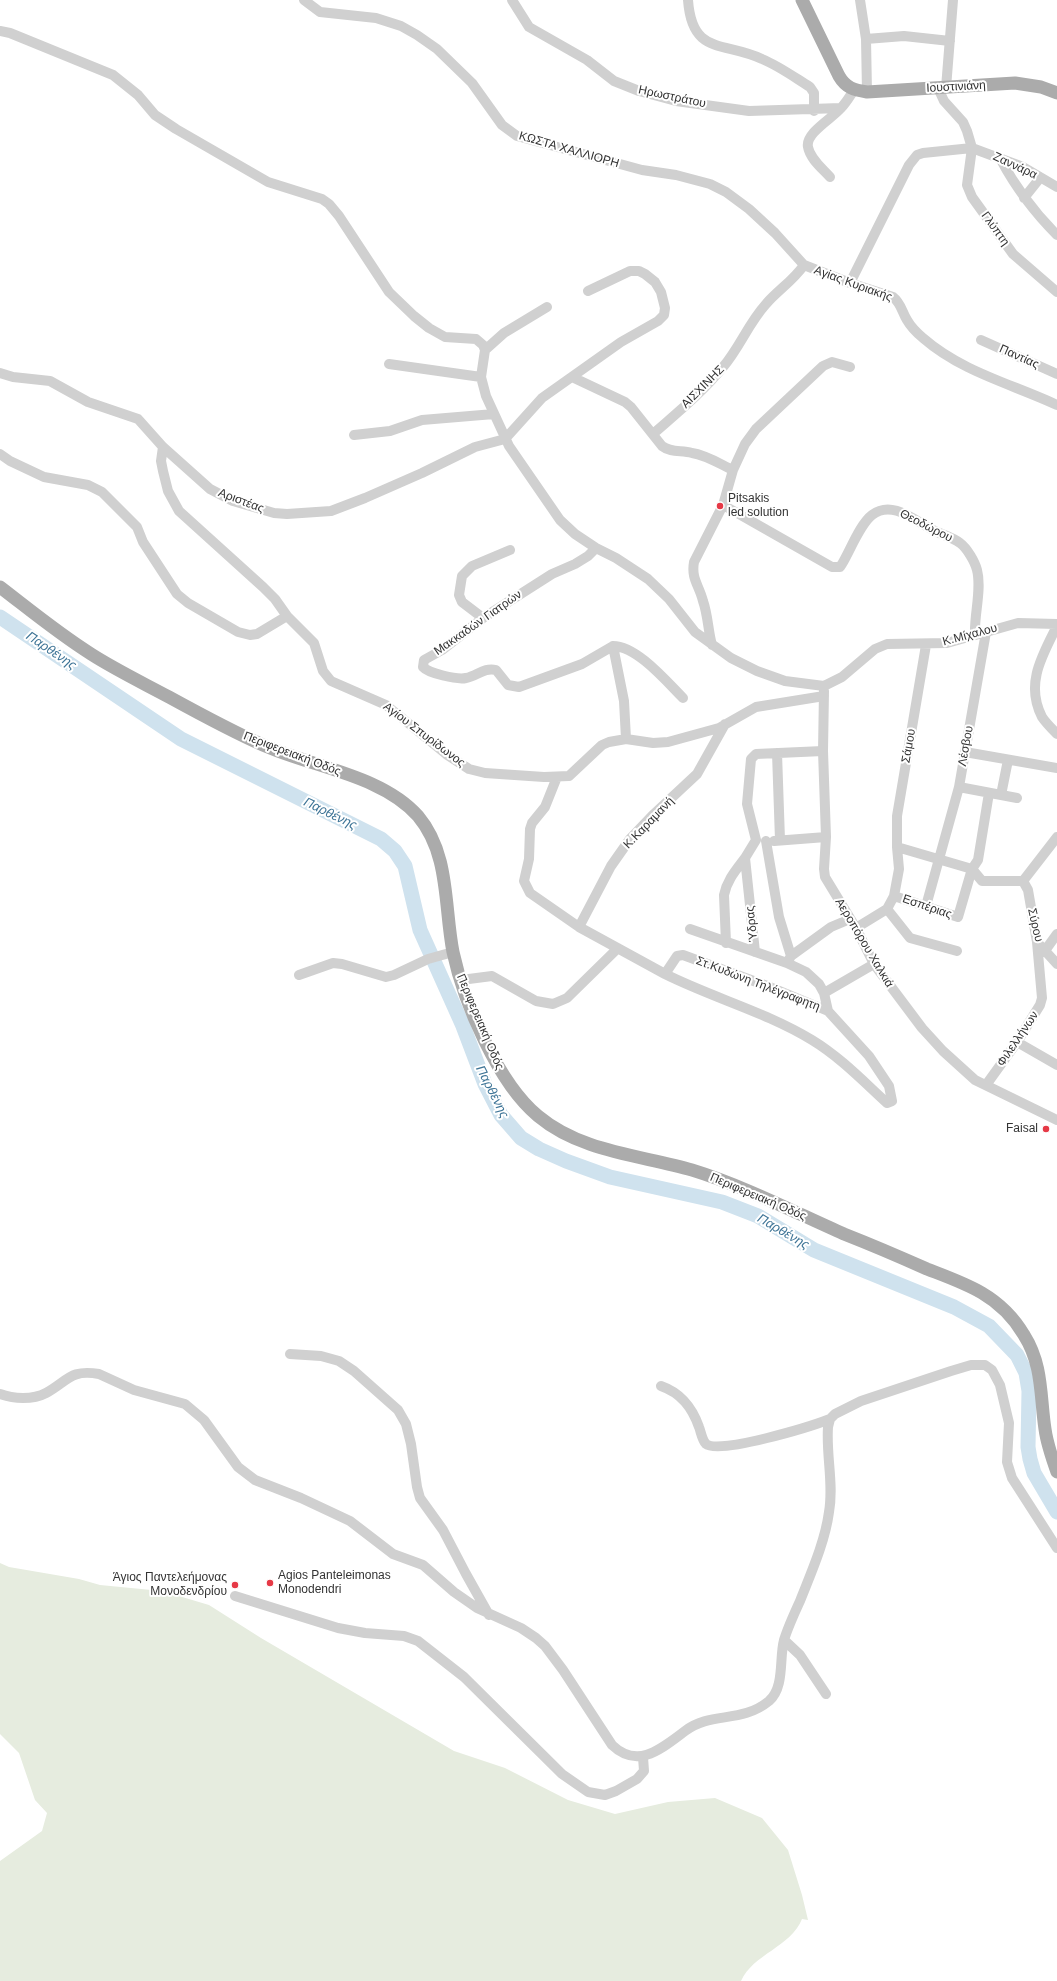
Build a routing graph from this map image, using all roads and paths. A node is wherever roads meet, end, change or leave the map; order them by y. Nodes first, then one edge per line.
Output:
1 (304, 0) edge
2 (512, 0) edge
3 (688, 0) edge
4 (802, 0) edge
5 (860, 0) edge
6 (953, 0) edge
7 (0, 31) edge
8 (866, 39) junction
9 (950, 41) junction
10 (942, 88) junction
11 (860, 91) junction
12 (1057, 93) edge
13 (841, 108) junction
14 (814, 111) junction
15 (972, 148) junction
16 (1001, 160) junction
17 (830, 177) dead end
18 (1040, 178) junction
19 (1057, 187) edge
20 (1024, 198) junction
21 (1057, 234) edge
22 (804, 265) junction
23 (850, 284) junction
24 (588, 291) dead end
25 (1057, 292) edge
26 (547, 307) dead end
27 (981, 340) dead end
28 (485, 350) junction
29 (390, 364) dead end
30 (850, 367) dead end
31 (0, 373) edge
32 (1057, 374) edge
33 (481, 377) junction
34 (572, 377) junction
35 (1057, 405) edge
36 (494, 414) junction
37 (653, 434) junction
38 (354, 435) dead end
39 (505, 439) junction
40 (163, 448) junction
41 (0, 454) edge
42 (733, 470) junction
43 (723, 505) junction
44 (596, 548) junction
45 (510, 550) dead end
46 (0, 587) edge
47 (287, 616) junction
48 (483, 618) junction
49 (1057, 625) edge
50 (986, 632) junction
51 (975, 634) junction
52 (712, 645) junction
53 (926, 645) junction
54 (613, 646) junction
55 (824, 686) junction
56 (824, 696) junction
57 (683, 698) dead end
58 (725, 724) junction
59 (1057, 734) edge
60 (626, 739) junction
61 (823, 751) junction
62 (966, 752) junction
63 (777, 753) junction
64 (1008, 760) junction
65 (1057, 768) edge
66 (557, 777) junction
67 (959, 787) junction
68 (989, 793) junction
69 (1001, 795) junction
70 (1017, 798) dead end
71 (826, 837) junction
72 (1057, 837) edge
73 (780, 840) junction
74 (761, 841) junction
75 (897, 847) junction
76 (744, 858) junction
77 (939, 859) junction
78 (972, 869) junction
79 (1023, 880) junction
80 (894, 896) junction
81 (926, 906) junction
82 (887, 909) junction
83 (850, 920) junction
84 (579, 927) junction
85 (856, 928) junction
86 (690, 929) dead end
87 (1057, 934) edge
88 (1037, 942) junction
89 (726, 943) junction
90 (618, 948) junction
91 (957, 951) dead end
92 (755, 952) junction
93 (1044, 952) junction
94 (449, 953) junction
95 (789, 959) junction
96 (874, 964) junction
97 (1057, 964) edge
98 (665, 974) junction
99 (299, 975) dead end
100 (461, 980) junction
101 (824, 993) junction
102 (828, 1011) junction
103 (1017, 1042) junction
104 (1057, 1065) edge
105 (986, 1085) junction
106 (1057, 1120) edge
107 (290, 1354) dead end
108 (661, 1386) dead end
109 (0, 1394) edge
110 (830, 1419) junction
111 (1057, 1472) edge
112 (1057, 1548) edge
113 (235, 1596) dead end
114 (489, 1615) junction
115 (784, 1640) junction
116 (826, 1694) dead end
117 (643, 1757) junction

1 - 22 street, ΚΩΣΤΑ ΧΑΛΛΙΟΡΗ
2 - 14 street, Ηρωστράτου
3 - 14 street
4 - 11 main road
5 - 8 street
6 - 9 street
7 - 28 street
8 - 9 street
8 - 11 street
9 - 10 street
10 - 11 main road, Ιουστινιάνη
10 - 12 main road, Ιουστινιάνη
10 - 15 street
11 - 13 street
13 - 14 street, Ηρωστράτου
13 - 17 street
15 - 16 street, Ζαννάρα
15 - 23 street
15 - 25 street, Γλύπτη
16 - 18 street, Ζαννάρα
16 - 20 street
18 - 19 street, Ζαννάρα
18 - 20 street
20 - 21 street
22 - 23 street, Αγίας Κυριακής
22 - 37 street, ΑΙΣΧΙΝΗΣ
23 - 35 street, Αγίας Κυριακής
24 - 34 street
26 - 28 street
27 - 32 street, Παντίας
28 - 33 street
29 - 33 street
30 - 42 street
31 - 40 street, Αριστέας
33 - 36 street
34 - 37 street
34 - 39 street
36 - 38 street
36 - 39 street
37 - 42 street
39 - 40 street, Αριστέας
39 - 44 street
40 - 47 street, Αγίου Σπυρίδωνος
41 - 47 street
42 - 43 street
43 - 51 street, Θεοδώρου
43 - 52 street
44 - 48 street, Μακκαδών Γιατρών
44 - 52 street
45 - 48 street
46 - 94 main road, Περιφερειακή Οδός
47 - 66 street, Αγίου Σπυρίδωνος
48 - 54 street, Μακκαδών Γιατρών
49 - 50 street, Κ.Μίχαλου
49 - 59 street
50 - 51 street, Κ.Μίχαλου
50 - 62 street, Λέσβου
51 - 53 street, Κ.Μίχαλου
52 - 55 street
53 - 55 street, Κ.Μίχαλου
53 - 75 street, Σάμου
54 - 57 street
54 - 60 street
55 - 56 street, Αεροπόρου Χαλκιά
56 - 58 street, Αγίου Σπυρίδωνος
56 - 61 street, Αεροπόρου Χαλκιά
58 - 60 street, Αγίου Σπυρίδωνος
58 - 84 street, Κ.Καραμανή
60 - 66 street, Αγίου Σπυρίδωνος
61 - 63 street
61 - 71 street, Αεροπόρου Χαλκιά
62 - 64 street
62 - 67 street, Λέσβου
63 - 73 street
63 - 74 street
64 - 65 street
64 - 69 street
66 - 84 street
67 - 68 street
67 - 77 street, Λέσβου
68 - 69 street
68 - 78 street
69 - 70 street
71 - 73 street
71 - 83 street, Αεροπόρου Χαλκιά
72 - 79 street
73 - 74 street
74 - 76 street
74 - 95 street
75 - 77 street
75 - 80 street, Σάμου
76 - 89 street
76 - 92 street, Ύδρας
77 - 78 street
77 - 81 street, Λέσβου
78 - 79 street
78 - 81 street, Εσπέριας
79 - 88 street, Σύρου
80 - 81 street, Εσπέριας
80 - 82 street, Σάμου
82 - 85 street
82 - 91 street
83 - 85 street, Αεροπόρου Χαλκιά
83 - 95 street
84 - 90 street
85 - 96 street, Αεροπόρου Χαλκιά
86 - 89 street
87 - 93 street
88 - 93 street, Σύρου
88 - 103 street, Φιλελλήνων
89 - 92 street
90 - 98 street
90 - 100 street
92 - 95 street, Ύδρας
93 - 97 street, Σύρου
94 - 99 street
94 - 100 main road, Περιφερειακή Οδός
95 - 101 street, Ύδρας
96 - 101 street
96 - 105 street, Αεροπόρου Χαλκιά
98 - 102 street, Στ.Κυδώνη Τηλέγραφητη
98 - 102 street, Στ.Κυδώνη Τηλέγραφητη
100 - 111 main road, Περιφερειακή Οδός
101 - 102 street, Ύδρας
103 - 104 street
103 - 105 street, Φιλελλήνων
105 - 106 street, Αεροπόρου Χαλκιά
107 - 114 street
108 - 110 street
109 - 114 street
110 - 112 street
110 - 115 street
113 - 117 street
114 - 117 street
115 - 116 street
115 - 117 street

